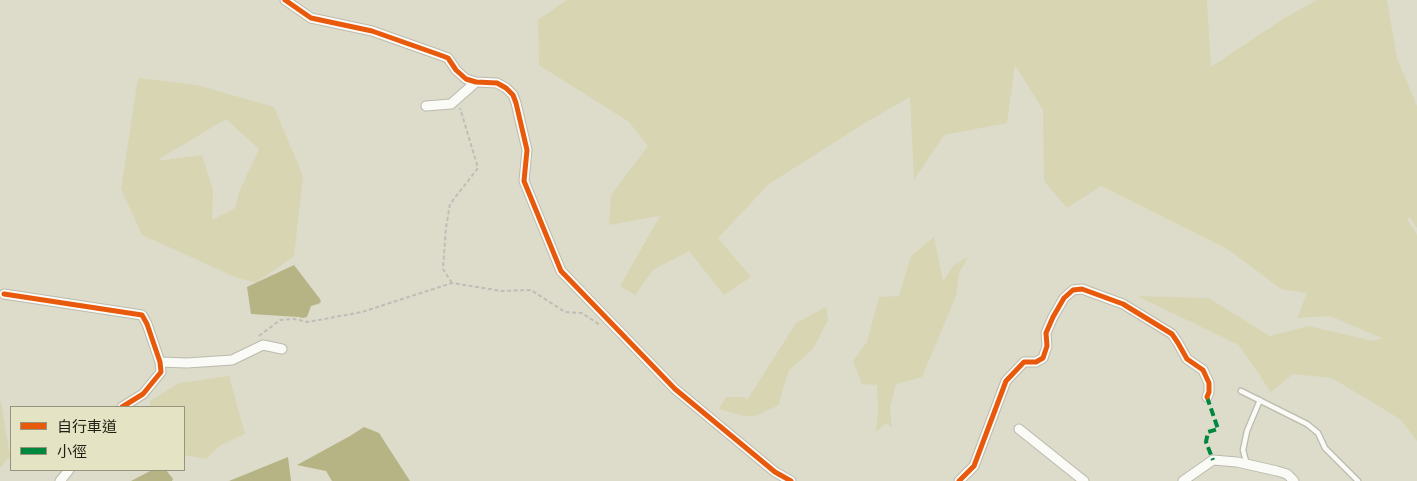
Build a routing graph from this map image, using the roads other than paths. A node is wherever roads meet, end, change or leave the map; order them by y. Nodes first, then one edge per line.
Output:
1 (285, 0) edge
2 (476, 82) junction
3 (426, 106) dead end
4 (4, 294) dead end
5 (282, 349) dead end
6 (160, 362) junction
7 (1241, 391) dead end
8 (1207, 397) dead end
9 (1260, 400) junction
10 (124, 406) edge
11 (1019, 429) dead end
12 (1247, 464) junction
13 (68, 471) edge
14 (60, 481) edge
15 (791, 481) edge
16 (959, 481) edge
17 (1084, 481) edge
18 (1183, 481) edge
19 (1294, 481) edge
20 (1358, 481) edge

1 - 2 street
2 - 3 street
2 - 15 street
4 - 6 street
5 - 6 street
6 - 10 street
7 - 9 lane
8 - 16 street
9 - 12 lane
9 - 20 lane
11 - 17 street
12 - 18 street
12 - 19 street
13 - 14 street

